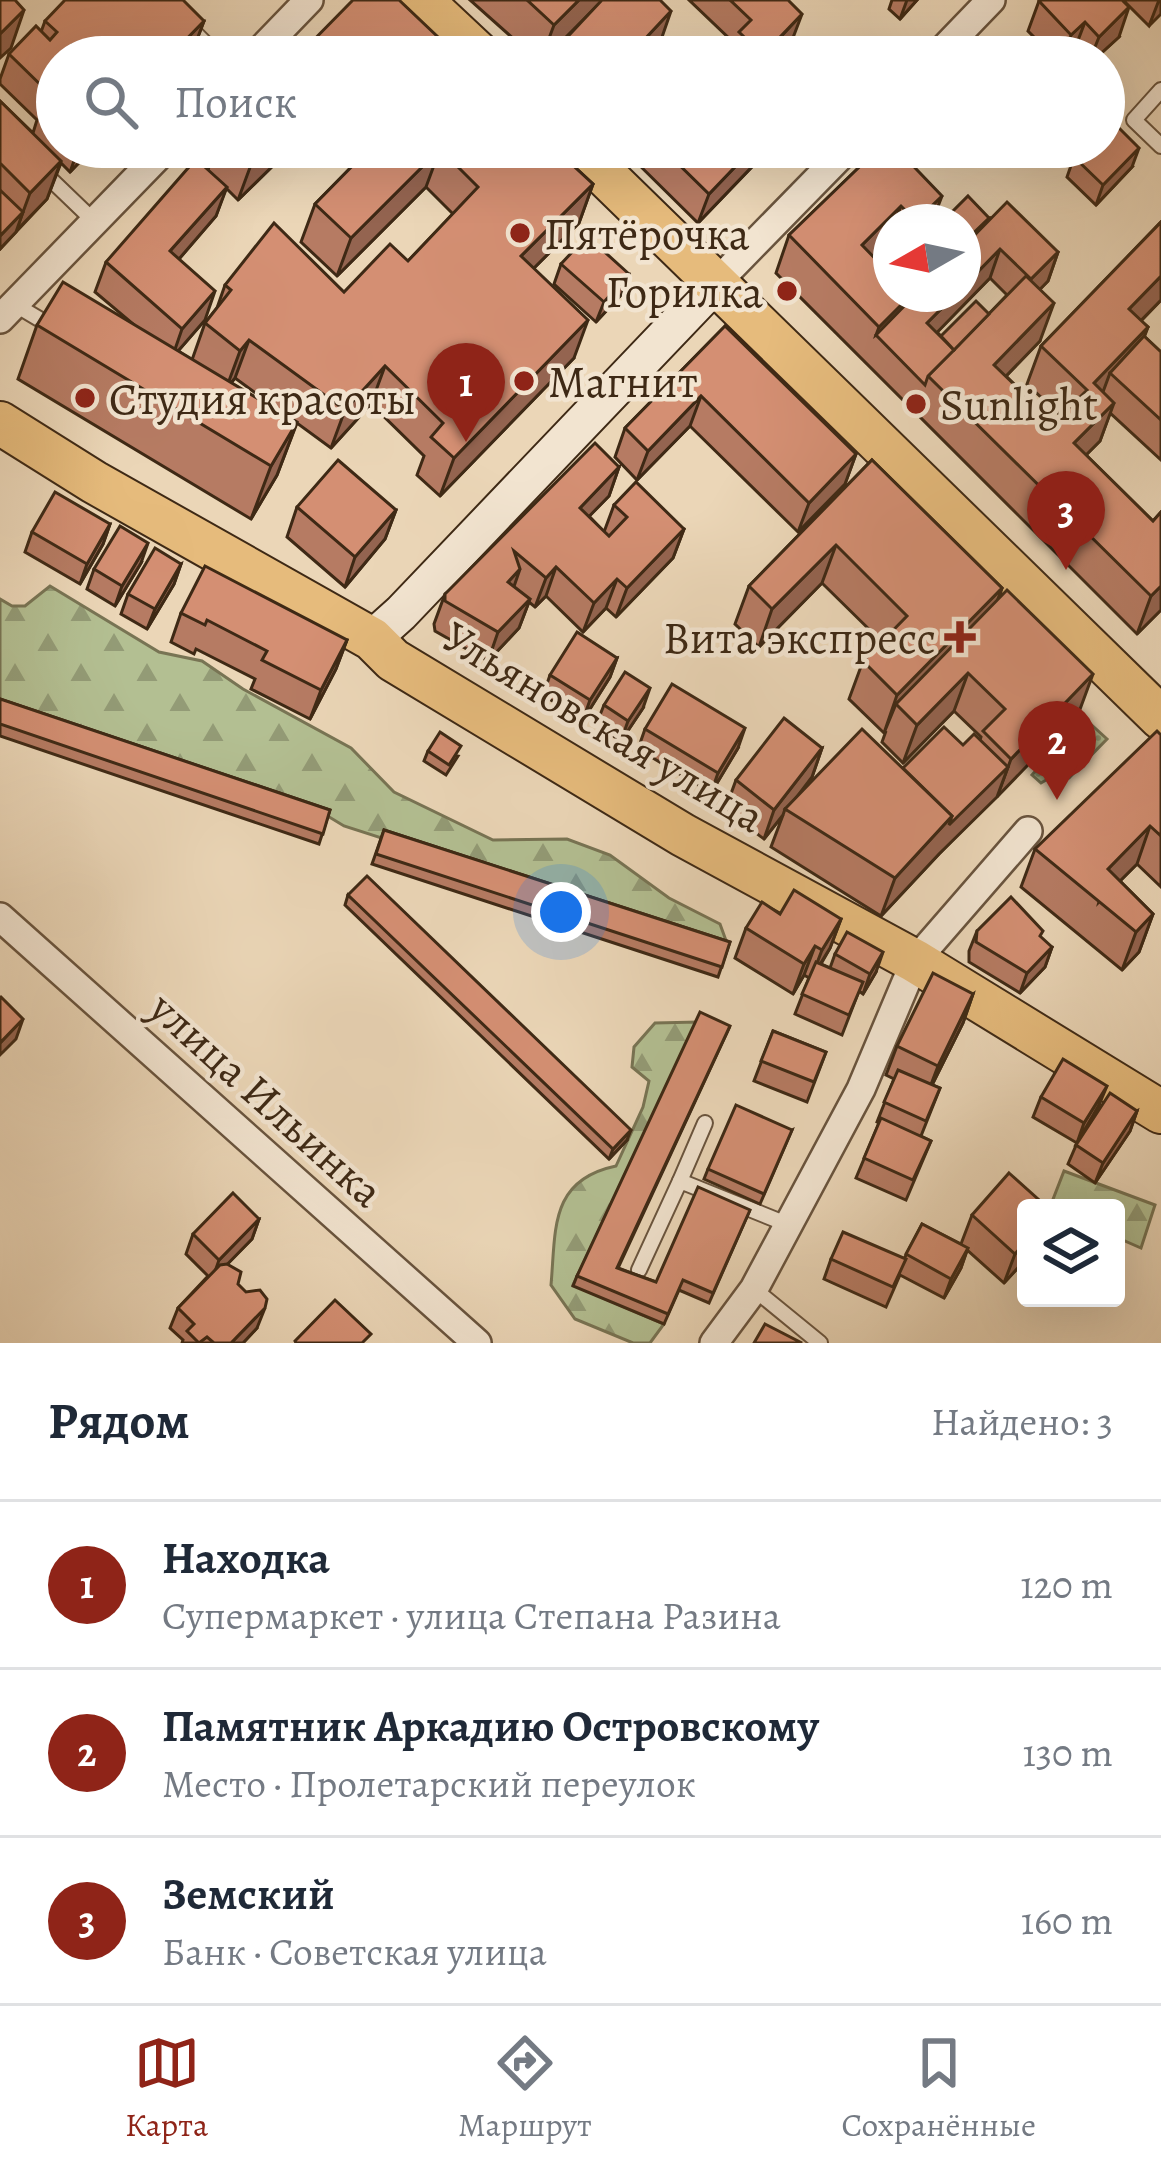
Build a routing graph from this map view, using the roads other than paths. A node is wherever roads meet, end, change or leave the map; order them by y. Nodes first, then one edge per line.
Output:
1 (309, 0) edge
2 (422, 0) edge
3 (991, 0) edge
4 (177, 15) edge
5 (198, 36) edge
6 (274, 36) edge
7 (460, 36) edge
8 (956, 36) edge
9 (1161, 90) edge
10 (1161, 146) edge
11 (29, 158) edge
12 (36, 165) edge
13 (39, 168) edge
14 (147, 168) edge
15 (599, 168) edge
16 (828, 168) edge
17 (94, 222) junction
18 (717, 282) junction
19 (7, 312) edge
20 (64, 334) edge
21 (0, 423) edge
22 (372, 639) junction
23 (1157, 705) edge
24 (1028, 831) dead end
25 (0, 917) edge
26 (915, 961) junction
27 (1161, 1112) edge
28 (705, 1123) dead end
29 (680, 1181) junction
30 (789, 1225) junction
31 (639, 1270) edge
32 (754, 1289) junction
33 (477, 1343) edge
34 (714, 1343) edge
35 (820, 1343) edge

1 - 6 street
2 - 7 main road
3 - 8 street
4 - 5 lane
9 - 10 lane
11 - 12 lane
13 - 17 lane
14 - 17 street
15 - 18 main road
16 - 18 street
17 - 19 street
18 - 22 street
18 - 23 main road
19 - 20 lane
21 - 22 main road, Ульяновская улица
22 - 26 main road, Ульяновская улица
24 - 26 street
25 - 33 street, улица Ильинка
26 - 27 main road, Ульяновская улица
26 - 30 street
28 - 29 lane
29 - 30 lane
29 - 31 lane
30 - 32 street
32 - 34 street
32 - 35 lane

